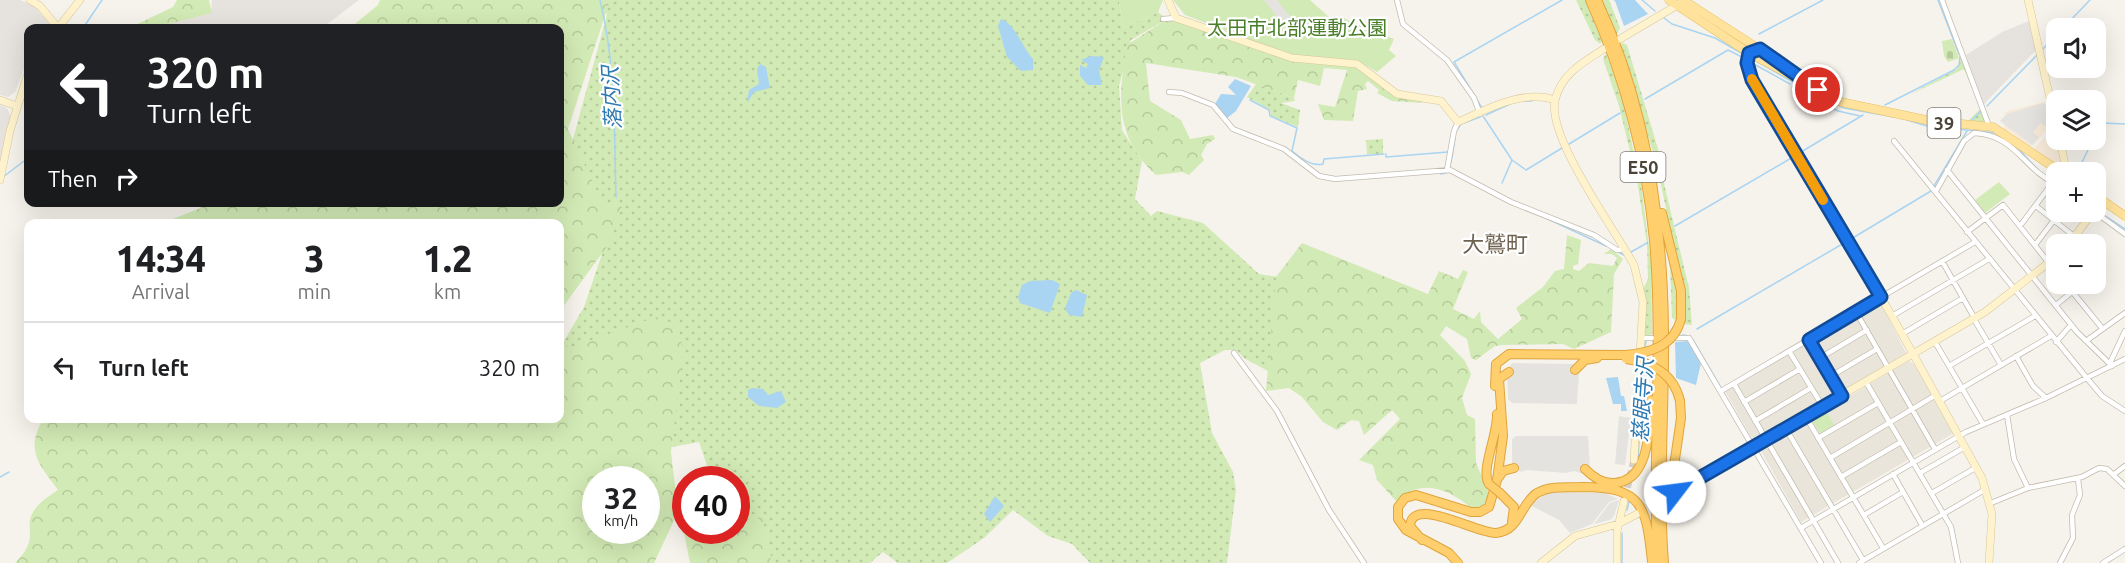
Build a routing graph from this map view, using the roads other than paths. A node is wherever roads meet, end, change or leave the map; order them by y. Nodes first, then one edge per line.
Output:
1 (30, 0) edge
2 (80, 0) edge
3 (1168, 0) edge
4 (1397, 0) edge
5 (1590, 0) edge
6 (1597, 0) edge
7 (1942, 0) edge
8 (2028, 0) edge
9 (1680, 1) edge
10 (42, 3) edge
11 (1176, 18) junction
12 (1163, 19) dead end
13 (55, 24) edge
14 (61, 24) edge
15 (1733, 33) junction
16 (1620, 39) dead end
17 (1604, 49) dead end
18 (1760, 49) junction
19 (1749, 53) junction
20 (24, 85) edge
21 (1818, 90) junction
22 (2048, 90) edge
23 (1169, 92) dead end
24 (0, 100) edge
25 (1555, 100) junction
26 (17, 106) junction
27 (1480, 114) junction
28 (1458, 122) junction
29 (1989, 126) junction
30 (1894, 141) dead end
31 (1647, 154) junction
32 (2029, 157) junction
33 (2046, 164) edge
34 (1447, 170) junction
35 (1947, 170) junction
36 (1, 176) edge
37 (2046, 179) edge
38 (1936, 191) junction
39 (2046, 194) edge
40 (2106, 203) edge
41 (2036, 206) junction
42 (2046, 214) edge
43 (2125, 216) edge
44 (1985, 217) junction
45 (2106, 219) edge
46 (2052, 222) edge
47 (2056, 222) edge
48 (2020, 226) junction
49 (1967, 232) junction
50 (2071, 234) edge
51 (2125, 234) edge
52 (1975, 242) junction
53 (2035, 245) junction
54 (1625, 249) junction
55 (1989, 259) junction
56 (2046, 259) edge
57 (1942, 261) junction
58 (2046, 265) edge
59 (2032, 277) junction
60 (1953, 280) junction
61 (2015, 291) junction
62 (2070, 294) edge
63 (2074, 294) edge
64 (1881, 297) junction
65 (1963, 298) junction
66 (2056, 305) junction
67 (1856, 312) junction
68 (2125, 313) edge
69 (1892, 316) junction
70 (2035, 316) junction
71 (1974, 319) junction
72 (2071, 325) junction
73 (2102, 328) junction
74 (1867, 330) junction
75 (2125, 331) edge
76 (1902, 334) junction
77 (2051, 336) junction
78 (1642, 338) junction
79 (1669, 338) dead end
80 (1655, 340) junction
81 (1809, 340) junction
82 (2086, 341) junction
83 (1935, 342) junction
84 (2056, 342) junction
85 (1988, 343) junction
86 (1877, 349) junction
87 (1789, 351) junction
88 (1234, 353) dead end
89 (1914, 354) junction
90 (2016, 356) junction
91 (1625, 357) junction
92 (1820, 358) junction
93 (2125, 359) edge
94 (2111, 364) junction
95 (2001, 365) junction
96 (1949, 366) junction
97 (1800, 369) junction
98 (1889, 369) junction
99 (1575, 370) dead end
100 (1509, 372) dead end
101 (1830, 376) junction
102 (2086, 377) junction
103 (1866, 382) junction
104 (1734, 384) junction
105 (1811, 388) junction
106 (1962, 388) junction
107 (1721, 391) junction
108 (1842, 396) junction
109 (1938, 398) junction
110 (2046, 398) junction
111 (1744, 402) junction
112 (1878, 403) junction
113 (1823, 407) junction
114 (1912, 409) junction
115 (2125, 411) edge
116 (2007, 415) junction
117 (1806, 417) junction
118 (1755, 421) junction
119 (1890, 422) junction
120 (1983, 424) junction
121 (1786, 429) junction
122 (1959, 435) junction
123 (1818, 438) junction
124 (1767, 440) junction
125 (1901, 442) junction
126 (1965, 447) junction
127 (1754, 448) junction
128 (1935, 449) junction
129 (1830, 458) junction
130 (1634, 460) tunnel mouth
131 (1913, 462) junction
132 (2125, 466) edge
133 (1977, 467) junction
134 (1514, 468) dead end
135 (1585, 469) dead end
136 (1920, 473) junction
137 (1893, 474) junction
138 (2113, 475) junction
139 (1841, 477) junction
140 (2078, 479) junction
141 (1493, 482) junction
142 (2125, 486) edge
143 (1987, 488) junction
144 (2028, 488) junction
145 (1675, 492) dead end
146 (1903, 492) junction
147 (1932, 493) junction
148 (1853, 497) junction
149 (1624, 501) tunnel mouth
150 (1991, 503) junction
151 (1833, 509) junction
152 (1639, 513) tunnel mouth
153 (1943, 513) junction
154 (1864, 515) junction
155 (1813, 520) junction
156 (1618, 524) junction
157 (1922, 525) junction
158 (1801, 528) junction
159 (1504, 531) junction
160 (1422, 540) junction
161 (1883, 548) junction
162 (2125, 549) edge
163 (1861, 562) edge
164 (1364, 563) edge
165 (1458, 563) edge
166 (1541, 563) edge
167 (1617, 563) edge
168 (1652, 563) edge
169 (1657, 563) edge
170 (1665, 563) edge
171 (1821, 563) edge
172 (1838, 563) edge
173 (1958, 563) edge
174 (1989, 563) edge
175 (2060, 563) edge
176 (2103, 563) edge

1 - 10 street
2 - 14 street
3 - 11 street
4 - 27 street
5 - 80 highway, E50
6 - 31 highway, E50
7 - 29 street
8 - 22 street
9 - 15 main road, 39
9 - 16 street
9 - 19 main road, 39
10 - 13 street
11 - 12 street
11 - 28 street
15 - 18 main road, 39
15 - 19 main road
17 - 25 street
18 - 19 main road
18 - 21 main road, 39
19 - 21 main road, 39
19 - 64 street
20 - 26 street
21 - 29 main road, 39
23 - 34 street
24 - 26 street
25 - 27 street
25 - 54 street
26 - 36 street
27 - 28 street
28 - 34 street
29 - 32 main road, 39
30 - 38 street
31 - 91 highway, bridge
31 - 170 highway, E50
32 - 33 main road, 39
32 - 35 street
32 - 37 street
34 - 54 street
35 - 38 street
35 - 44 street
38 - 49 street
39 - 41 street
40 - 43 main road
41 - 42 street
41 - 48 street
44 - 48 street
44 - 49 street
44 - 59 street
45 - 51 street
46 - 53 street
47 - 50 street
48 - 53 street
49 - 52 street
52 - 55 street
52 - 57 street
53 - 56 street
54 - 78 street
55 - 60 street
55 - 61 street
57 - 60 street
57 - 64 street
58 - 59 street
59 - 61 street
59 - 66 street
60 - 65 street
60 - 69 street
61 - 70 street
61 - 71 street
62 - 66 street
63 - 73 street
64 - 67 street
64 - 69 street
65 - 71 street
65 - 76 street
66 - 72 street
67 - 74 street
67 - 81 street
68 - 73 street
69 - 76 street
70 - 77 street
70 - 85 street
71 - 83 street
71 - 85 street
72 - 82 street
72 - 84 street
73 - 82 street
74 - 86 street
74 - 92 street
75 - 94 street
76 - 89 street
77 - 84 street
77 - 90 street
78 - 80 street
78 - 130 street
79 - 107 street
80 - 135 highway
80 - 169 highway, E50
81 - 87 street
81 - 92 street
82 - 94 street
83 - 89 street
83 - 96 street
84 - 102 street
85 - 95 street
85 - 96 street
86 - 98 street
86 - 101 street
87 - 97 street
87 - 104 street
88 - 164 street
89 - 98 street
89 - 109 street
90 - 95 street
90 - 110 street
91 - 99 highway
91 - 141 highway
91 - 170 highway, bridge
92 - 101 street
93 - 94 street
94 - 102 street
95 - 106 street
96 - 106 street
97 - 105 street
97 - 111 street
98 - 103 street
98 - 114 street
100 - 141 highway
101 - 108 street
102 - 110 street
102 - 115 street
103 - 108 street
103 - 112 street
104 - 107 street
104 - 111 street
105 - 113 street
105 - 118 street
106 - 109 street
106 - 120 street
107 - 127 street
108 - 113 street
109 - 114 street
109 - 122 street
110 - 116 street
111 - 118 street
112 - 119 street
112 - 123 street
113 - 117 street
114 - 119 street
114 - 128 street
116 - 120 street
116 - 144 street
117 - 121 street
117 - 123 street
118 - 124 street
119 - 125 street
119 - 129 street
120 - 122 street
121 - 124 street
121 - 151 street
122 - 126 street
122 - 128 street
123 - 129 street
124 - 127 street
124 - 155 street
125 - 131 street
125 - 139 street
126 - 133 street
126 - 136 street
127 - 145 street
127 - 158 street
128 - 131 street
129 - 139 street
131 - 136 street
131 - 137 street
132 - 138 street
133 - 143 street
133 - 147 street
134 - 141 highway
136 - 147 street
137 - 146 street
137 - 148 street
138 - 140 street
138 - 142 street
139 - 148 street
140 - 144 street
140 - 175 street
141 - 159 highway, bridge
141 - 160 highway
143 - 150 street
143 - 153 street
144 - 150 street
146 - 154 street
146 - 157 street
147 - 153 street
148 - 151 street
148 - 154 street
149 - 156 street
150 - 174 street
151 - 155 street
151 - 163 street
152 - 156 street
153 - 157 street
153 - 173 street
154 - 161 street
155 - 158 street
155 - 172 street
156 - 166 street
156 - 167 street
157 - 161 street
158 - 171 street
159 - 160 highway
159 - 168 highway
160 - 165 highway
161 - 163 street
162 - 176 street

